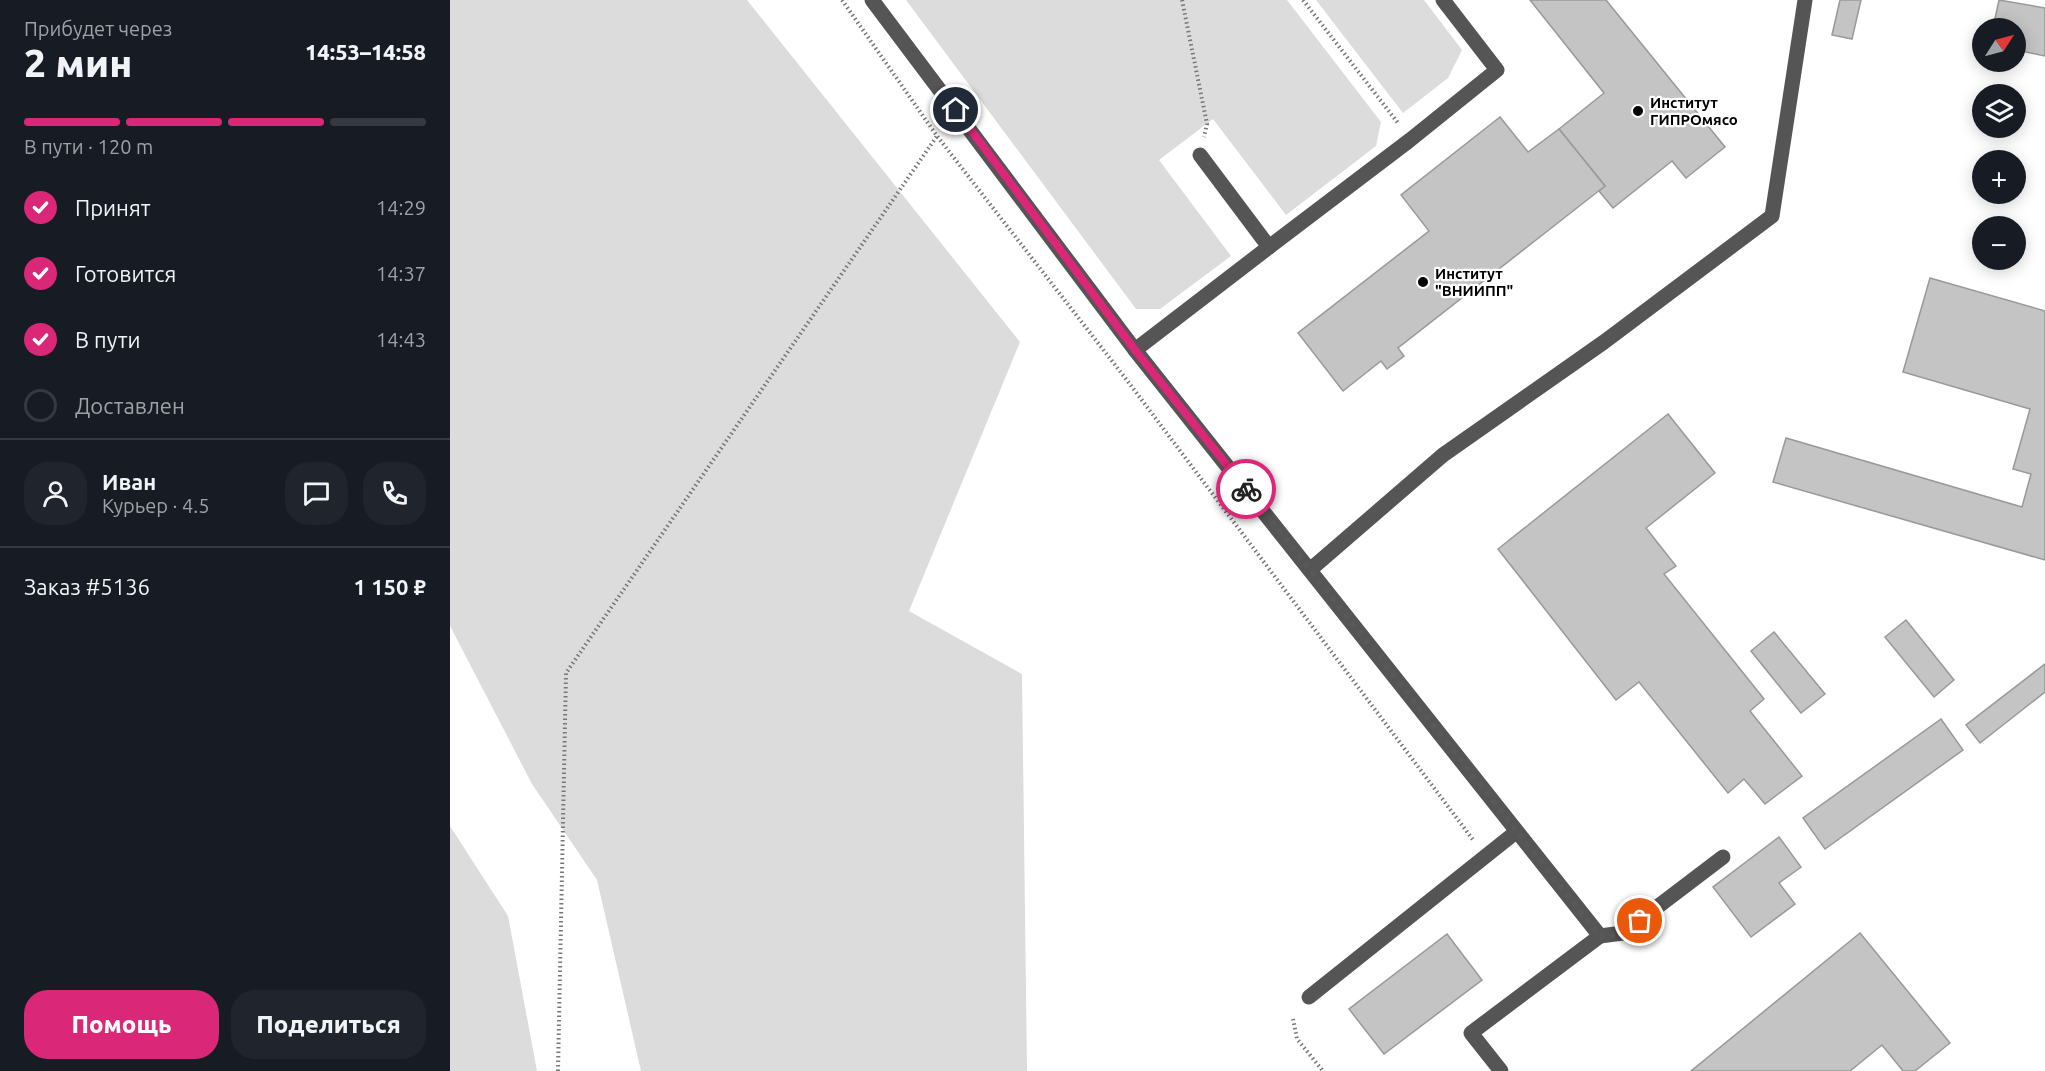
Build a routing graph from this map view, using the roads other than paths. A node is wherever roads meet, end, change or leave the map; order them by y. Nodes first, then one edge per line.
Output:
1 (872, 0) edge
2 (1443, 0) edge
3 (1805, 0) edge
4 (1200, 155) road end
5 (1269, 247) junction
6 (1135, 350) junction
7 (1311, 569) junction
8 (1516, 831) junction
9 (1723, 857) dead end
10 (1600, 936) junction
11 (1309, 997) dead end
12 (1501, 1071) edge

1 - 6 street
2 - 5 street
3 - 7 street
4 - 5 street
5 - 6 street
6 - 7 street
7 - 8 street
8 - 10 street
8 - 11 street
9 - 10 street
10 - 12 street

